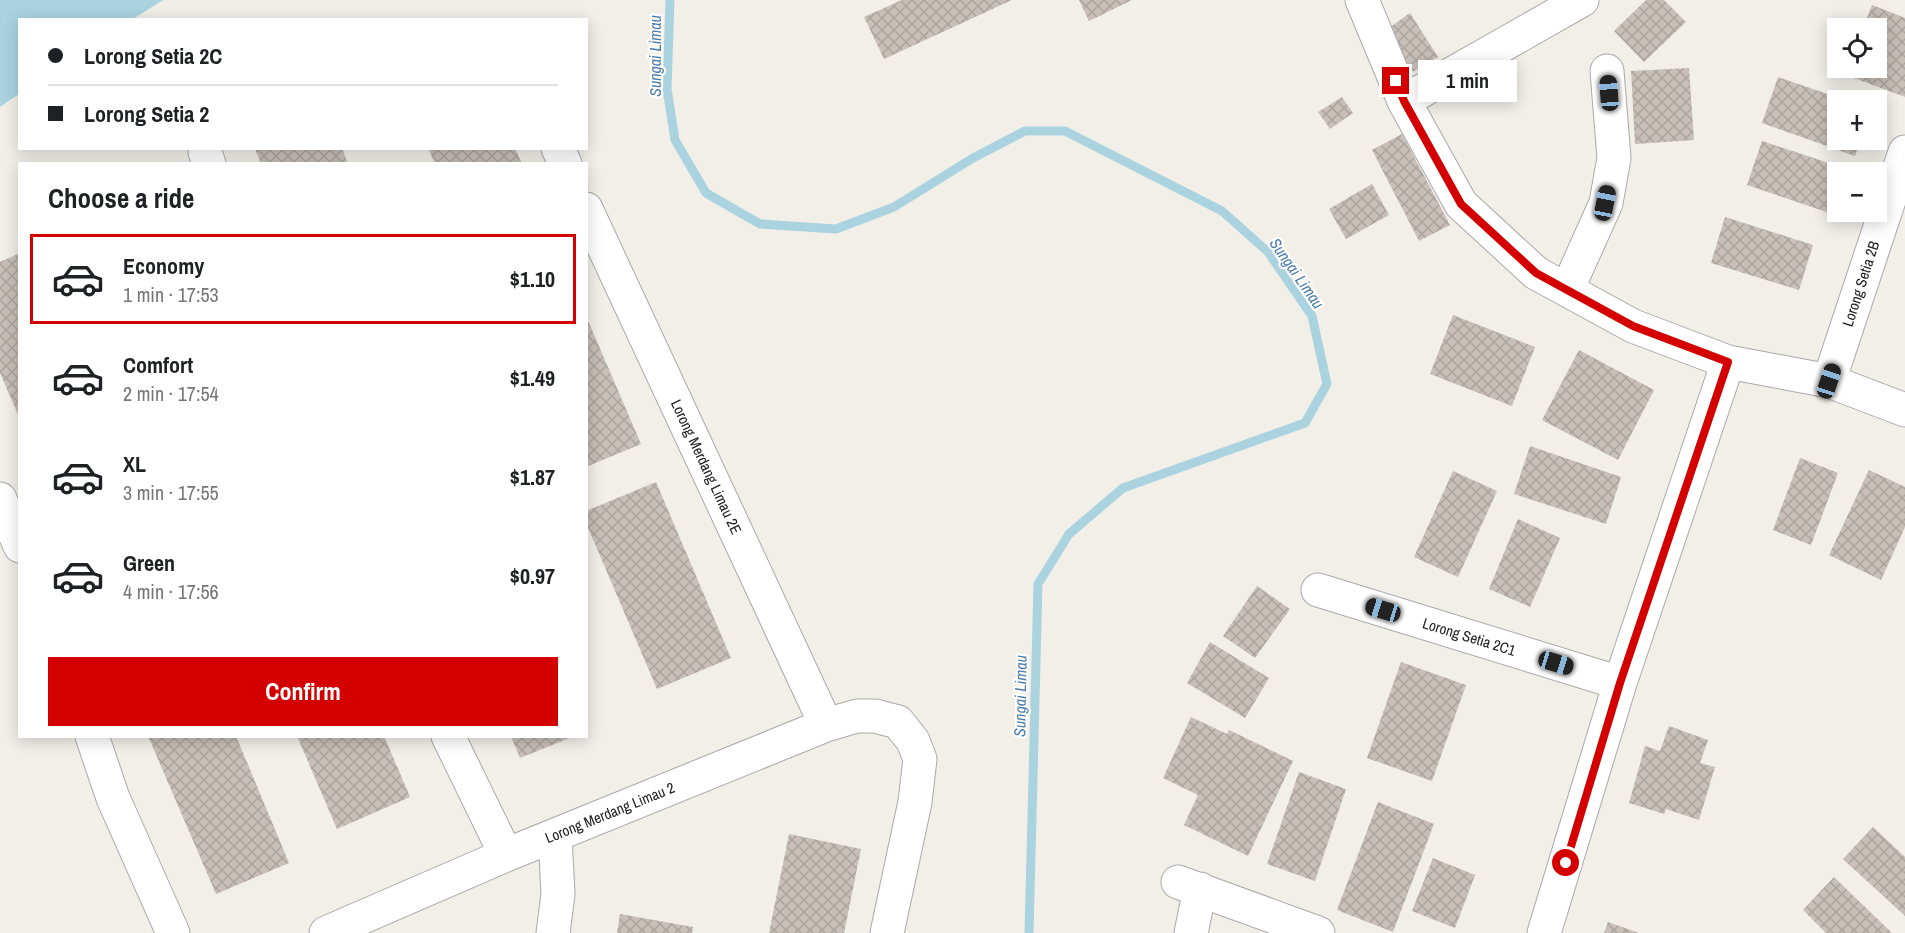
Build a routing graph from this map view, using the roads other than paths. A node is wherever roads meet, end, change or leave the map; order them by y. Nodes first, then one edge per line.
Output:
1 (1362, 0) edge
2 (1582, 0) edge
3 (1607, 71) dead end
4 (1404, 101) junction
5 (1905, 152) edge
6 (588, 213) edge
7 (1567, 290) junction
8 (1728, 362) junction
9 (1829, 381) junction
10 (1905, 410) edge
11 (0, 499) edge
12 (18, 541) edge
13 (1318, 590) dead end
14 (1620, 683) junction
15 (825, 725) junction
16 (93, 738) edge
17 (449, 738) edge
18 (555, 836) junction
19 (506, 855) junction
20 (1546, 932) edge
21 (173, 933) edge
22 (326, 933) edge
23 (553, 933) edge
24 (887, 933) edge
25 (1191, 933) edge
26 (1318, 933) edge

1 - 4 street
2 - 4 street
3 - 7 street
4 - 7 street
5 - 9 street, Lorong Setia 2B
6 - 15 street, Lorong Merdang Limau 2E
7 - 8 street
8 - 9 street
8 - 14 street
9 - 10 street
11 - 12 street
13 - 14 street, Lorong Setia 2C1
14 - 20 street
15 - 18 street, Lorong Merdang Limau 2
15 - 24 street, Lorong Merdang Limau 2
16 - 21 street
17 - 19 street
18 - 19 street, Lorong Merdang Limau 2
18 - 23 street
19 - 22 street, Lorong Merdang Limau 2
25 - 26 street

